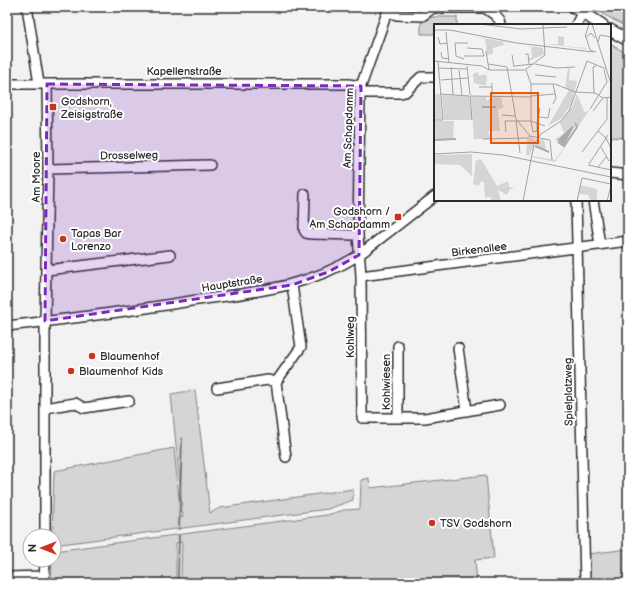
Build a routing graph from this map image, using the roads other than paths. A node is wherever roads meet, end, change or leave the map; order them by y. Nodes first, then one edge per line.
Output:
1 (27, 7) edge
2 (388, 8) edge
3 (580, 9) edge
4 (501, 24) edge
5 (576, 24) edge
6 (601, 24) edge
7 (611, 31) edge
8 (628, 40) edge
9 (434, 77) edge
10 (7, 84) edge
11 (43, 84) junction
12 (360, 90) junction
13 (210, 165) dead end
14 (48, 169) junction
15 (611, 173) edge
16 (628, 175) edge
17 (305, 194) dead end
18 (434, 197) edge
19 (576, 201) edge
20 (593, 201) edge
21 (358, 235) junction
22 (628, 241) edge
23 (600, 245) junction
24 (576, 248) junction
25 (170, 255) dead end
26 (359, 255) junction
27 (47, 270) junction
28 (362, 276) junction
29 (292, 285) junction
30 (45, 321) junction
31 (7, 326) edge
32 (398, 346) dead end
33 (458, 348) dead end
34 (276, 382) junction
35 (217, 388) dead end
36 (129, 401) dead end
37 (500, 405) dead end
38 (45, 408) junction
39 (467, 411) junction
40 (362, 418) joint
41 (398, 418) junction
42 (286, 456) dead end
43 (45, 528) edge
44 (45, 568) edge
45 (7, 577) edge
46 (44, 580) edge
47 (585, 583) edge

1 - 11 street, Am Moore
2 - 4 street
2 - 12 street, Am Schapdamm
3 - 5 street
3 - 6 street
7 - 8 street
9 - 12 street, Kapellenstraße
10 - 11 street, Kapellenstraße
11 - 12 street, Kapellenstraße
11 - 14 street, Am Moore
12 - 21 street, Am Schapdamm
13 - 14 street, Drosselweg
14 - 27 street, Am Moore
15 - 16 street
17 - 21 street
18 - 26 street, Hauptstraße
19 - 24 street, Spielplatzweg
20 - 23 street
21 - 26 street, Am Schapdamm
22 - 23 street, Birkenallee
23 - 24 street, Birkenallee
24 - 28 street, Birkenallee
24 - 47 street, Spielplatzweg
25 - 27 street
26 - 28 street, Kohlweg
26 - 29 street, Hauptstraße
27 - 30 street, Am Moore
28 - 40 street, Kohlweg
29 - 30 street, Hauptstraße
29 - 34 street
30 - 31 street, Hauptstraße
30 - 38 street, Am Moore
32 - 41 street, Kohlwiesen
33 - 39 street
34 - 35 street
34 - 42 street
36 - 38 street
37 - 39 street, Kohlwiesen
38 - 43 street, Am Moore
39 - 41 street, Kohlwiesen
40 - 41 street, Kohlwiesen
44 - 46 street
45 - 46 street

